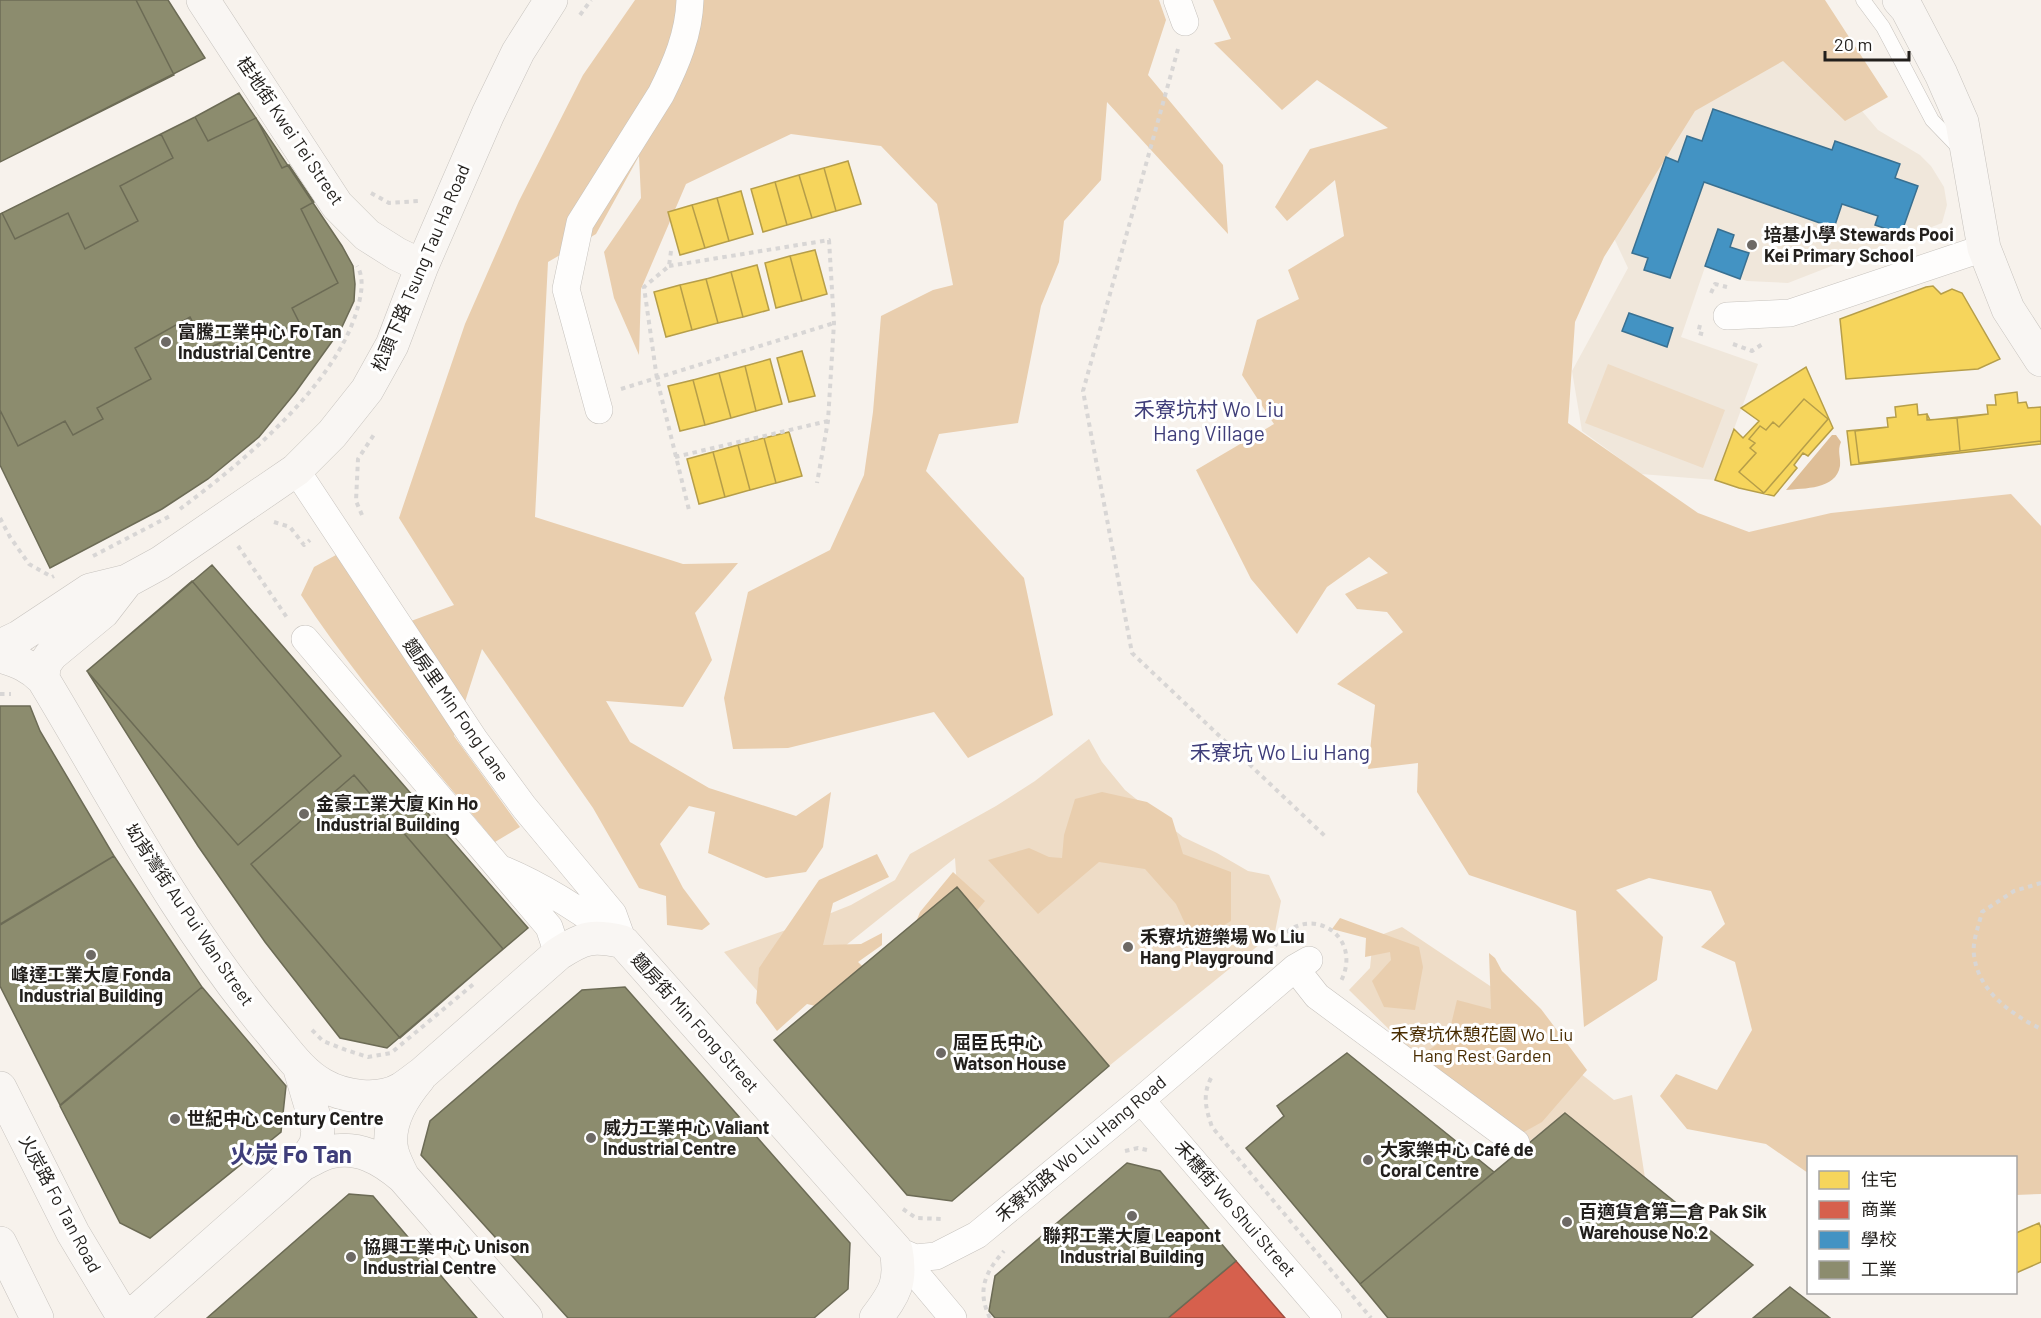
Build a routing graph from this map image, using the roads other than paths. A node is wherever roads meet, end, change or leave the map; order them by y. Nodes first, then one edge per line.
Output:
1 (203, 0) edge
2 (551, 0) edge
3 (690, 0) edge
4 (1863, 0) edge
5 (1899, 0) edge
6 (1969, 158) junction
7 (1984, 248) junction
8 (422, 266) junction
9 (1712, 314) road end
10 (2041, 360) edge
11 (596, 403) road end
12 (296, 470) junction
13 (127, 581) junction
14 (304, 639) road end
15 (0, 646) edge
16 (0, 656) edge
17 (43, 679) junction
18 (497, 867) junction
19 (623, 942) junction
20 (558, 954) junction
21 (299, 1066) junction
22 (423, 1072) junction
23 (0, 1088) edge
24 (1141, 1100) junction
25 (1516, 1143) dead end
26 (303, 1164) junction
27 (403, 1177) junction
28 (0, 1244) edge
29 (896, 1250) junction
30 (37, 1318) edge
31 (124, 1318) edge
32 (129, 1318) edge
33 (526, 1318) edge
34 (876, 1318) edge
35 (953, 1318) edge
36 (1328, 1318) edge

1 - 8 street, 桂地街 Kwei Tei Street
2 - 8 street, 松頭下路 Tsung Tau Ha Road
3 - 11 street
4 - 6 lane
5 - 6 street
6 - 7 street
7 - 9 street
7 - 10 street
8 - 12 street, 松頭下路 Tsung Tau Ha Road
12 - 13 street, 松頭下路 Tsung Tau Ha Road
12 - 19 street, 麵房里 Min Fong Lane
13 - 15 street, 松頭下路 Tsung Tau Ha Road
13 - 17 street, 松頭下路 Tsung Tau Ha Road
14 - 18 street
16 - 17 street, 㘭背灣街 Au Pui Wan Street
17 - 21 street, 㘭背灣街 Au Pui Wan Street
18 - 19 street
18 - 20 street
19 - 20 street, 麵房街 Min Fong Street
19 - 29 street, 麵房街 Min Fong Street
20 - 22 street, 麵房街 Min Fong Street
21 - 22 street, 㘭背灣街 Au Pui Wan Street
21 - 26 street
22 - 27 street
23 - 31 street, 火炭路 Fo Tan Road
24 - 25 street, 禾寮坑路 Wo Liu Hang Road
24 - 29 street, 禾寮坑路 Wo Liu Hang Road
24 - 36 street, 禾穗街 Wo Shui Street
26 - 27 street
26 - 32 street
27 - 33 street
28 - 30 street
29 - 34 street
29 - 35 street, 麵房街 Min Fong Street

